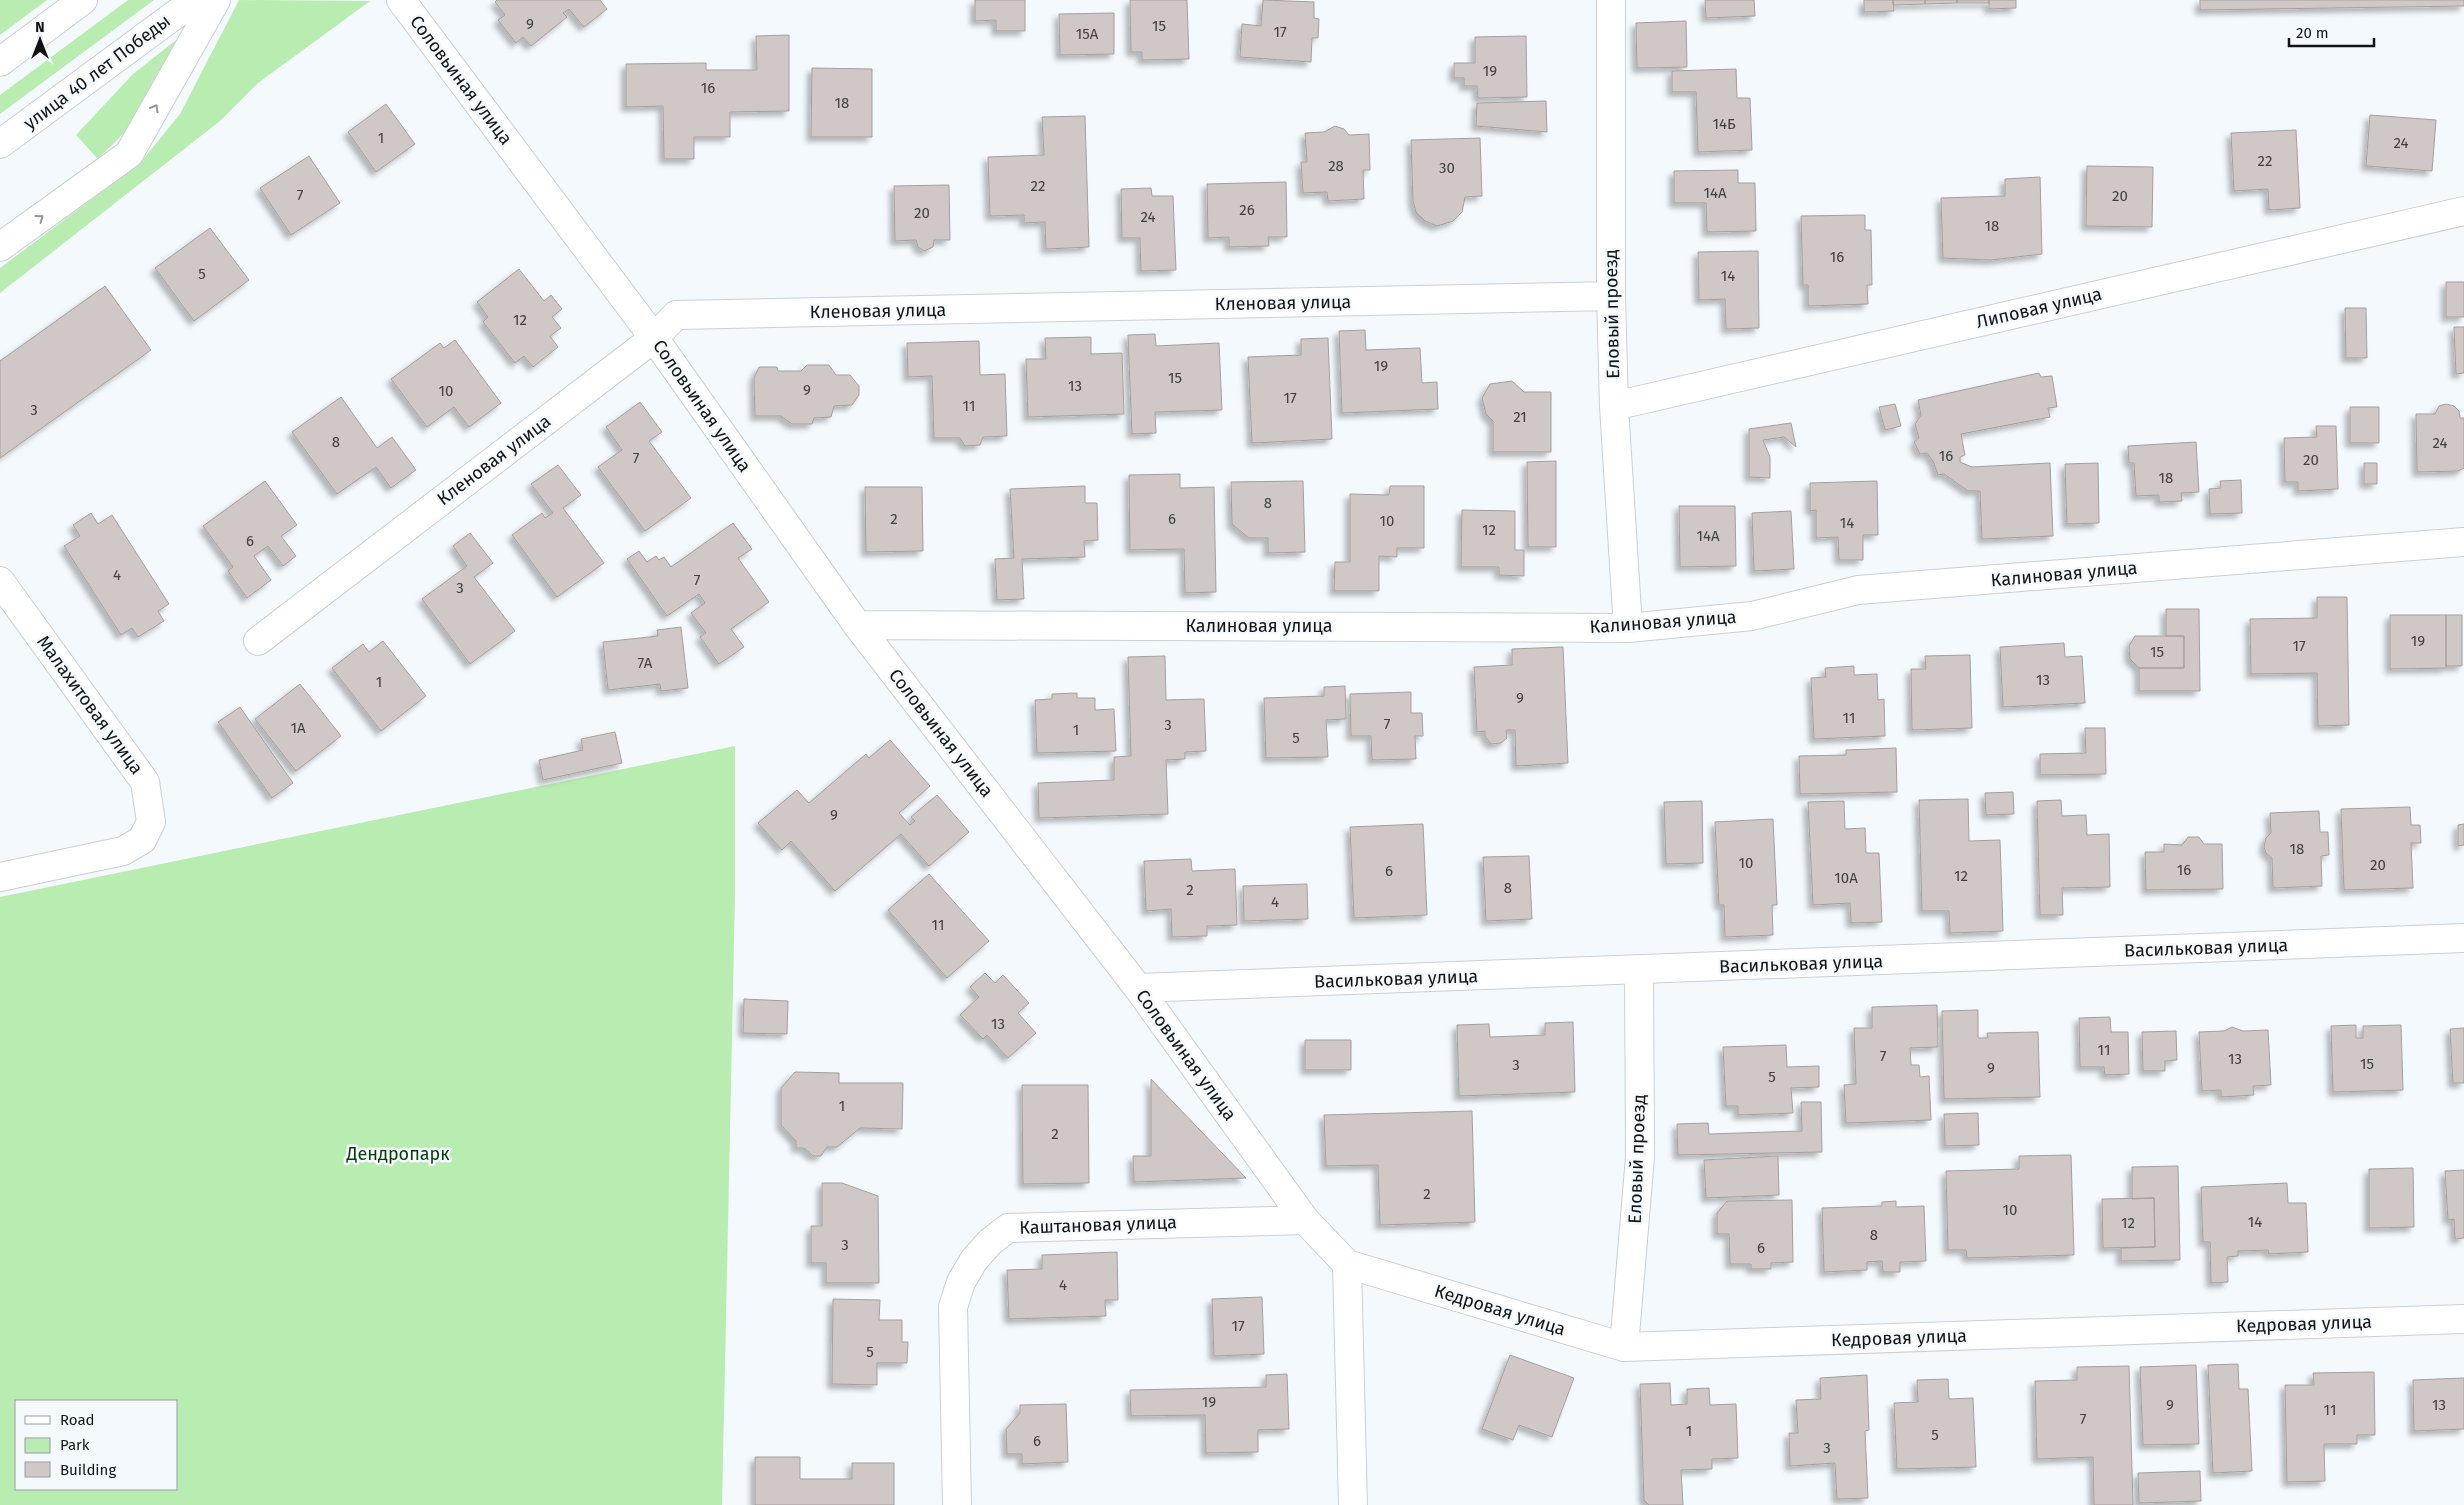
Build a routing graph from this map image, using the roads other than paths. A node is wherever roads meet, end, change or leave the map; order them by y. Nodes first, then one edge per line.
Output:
1 (83, 0) edge
2 (195, 0) edge
3 (216, 0) edge
4 (401, 0) edge
5 (1611, 0) edge
6 (0, 62) edge
7 (0, 144) edge
8 (2464, 211) edge
9 (0, 247) edge
10 (1611, 296) junction
11 (654, 338) junction
12 (1614, 406) junction
13 (2464, 542) edge
14 (0, 581) edge
15 (857, 625) junction
16 (1628, 628) junction
17 (258, 641) dead end
18 (0, 877) edge
19 (2464, 938) edge
20 (1638, 970) junction
21 (1138, 988) junction
22 (1305, 1220) junction
23 (1347, 1264) junction
24 (2464, 1319) edge
25 (1624, 1347) junction
26 (956, 1505) edge
27 (1353, 1505) edge

1 - 6 street
2 - 7 street, улица 40 лет Победы
9 -> 3 street
4 - 11 street, Соловьиная улица
5 - 10 street, Еловый проезд
8 - 12 street, Липовая улица
10 - 11 street, Кленовая улица
10 - 12 street, Еловый проезд
11 - 15 street, Соловьиная улица
11 - 17 street, Кленовая улица
12 - 16 street, Еловый проезд
13 - 16 street, Калиновая улица
14 - 18 street, Малахитовая улица
15 - 16 street, Калиновая улица
15 - 21 street, Соловьиная улица
19 - 20 street, Васильковая улица
20 - 21 street, Васильковая улица
20 - 25 street, Еловый проезд
21 - 22 street, Соловьиная улица
22 - 23 street, Соловьиная улица
22 - 26 street, Каштановая улица
23 - 25 street, Кедровая улица
23 - 27 street
24 - 25 street, Кедровая улица

